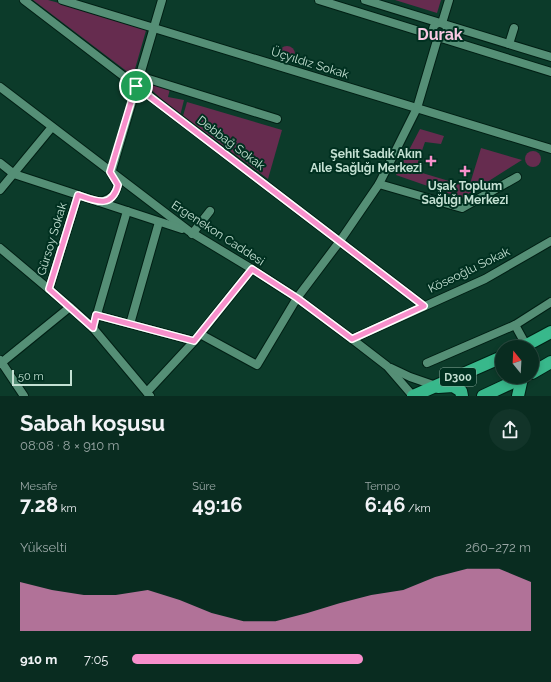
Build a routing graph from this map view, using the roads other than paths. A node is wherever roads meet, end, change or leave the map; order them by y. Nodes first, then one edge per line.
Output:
1 (24, 0) edge
2 (62, 0) edge
3 (162, 0) edge
4 (319, 0) edge
5 (365, 0) edge
6 (449, 0) edge
7 (442, 23) junction
8 (154, 28) junction
9 (514, 28) dead end
10 (438, 37) junction
11 (509, 44) junction
12 (551, 57) edge
13 (551, 72) edge
14 (139, 76) junction
15 (136, 86) junction
16 (0, 87) edge
17 (417, 108) junction
18 (277, 119) dead end
19 (52, 127) junction
20 (551, 149) edge
21 (0, 163) edge
22 (110, 172) junction
23 (14, 174) junction
24 (516, 177) dead end
25 (379, 184) junction
26 (0, 190) edge
27 (78, 195) junction
28 (99, 202) junction
29 (127, 211) junction
30 (210, 211) dead end
31 (159, 222) junction
32 (191, 232) junction
33 (340, 241) junction
34 (551, 241) edge
35 (0, 248) edge
36 (252, 269) junction
37 (49, 289) junction
38 (297, 298) junction
39 (551, 302) edge
40 (424, 306) junction
41 (70, 307) junction
42 (96, 315) junction
43 (130, 324) junction
44 (515, 324) junction
45 (93, 328) junction
46 (551, 332) edge
47 (200, 334) junction
48 (352, 339) junction
49 (522, 340) edge
50 (536, 340) edge
51 (194, 341) junction
52 (495, 360) edge
53 (1, 362) edge
54 (551, 362) edge
55 (426, 363) dead end
56 (387, 366) junction
57 (539, 369) edge
58 (509, 384) edge
59 (523, 384) edge
60 (436, 387) junction
61 (149, 394) edge
62 (24, 396) edge
63 (413, 396) edge
64 (462, 396) edge
65 (483, 396) edge
66 (518, 396) edge

1 - 15 street, Debbağ Sokak
2 - 8 street, Üçyıldız Sokak
3 - 8 street
4 - 10 street
5 - 7 street
6 - 7 street
7 - 10 street
7 - 11 street
8 - 14 street
8 - 17 street, Üçyıldız Sokak
9 - 11 street
10 - 13 street
10 - 17 street
11 - 12 street
14 - 15 street
14 - 18 street
15 - 22 street
15 - 33 street, Debbağ Sokak
16 - 19 street, Ergenekon Caddesi
17 - 20 street, Üçyıldız Sokak
17 - 25 street
19 - 22 street, Ergenekon Caddesi
19 - 23 street
21 - 23 street
22 - 28 street
22 - 32 street, Ergenekon Caddesi
23 - 26 street
23 - 27 street
24 - 25 street
25 - 33 street
27 - 28 street
27 - 37 street, Gürsoy Sokak
28 - 29 street
29 - 31 street
29 - 42 street
30 - 32 street
31 - 32 street
31 - 43 street
32 - 36 street, Ergenekon Caddesi
33 - 38 street
33 - 40 street, Debbağ Sokak
34 - 40 street, Köseoğlu Sokak
35 - 37 street
36 - 38 street, Ergenekon Caddesi
36 - 47 street
37 - 41 street
38 - 47 street
38 - 48 street, Ergenekon Caddesi
39 - 44 street
40 - 48 street, Köseoğlu Sokak
41 - 45 street
41 - 53 street
42 - 43 street
42 - 45 street
43 - 51 street
44 - 49 street
44 - 55 street
45 - 61 street
46 - 50 highway
47 - 51 street
48 - 56 street, Ergenekon Caddesi
51 - 61 street
52 - 60 highway, D300
53 - 62 street
54 - 57 highway, D300
56 - 60 street
56 - 63 street
58 - 65 highway, D300
59 - 66 highway
60 - 63 highway, D300
60 - 64 highway

